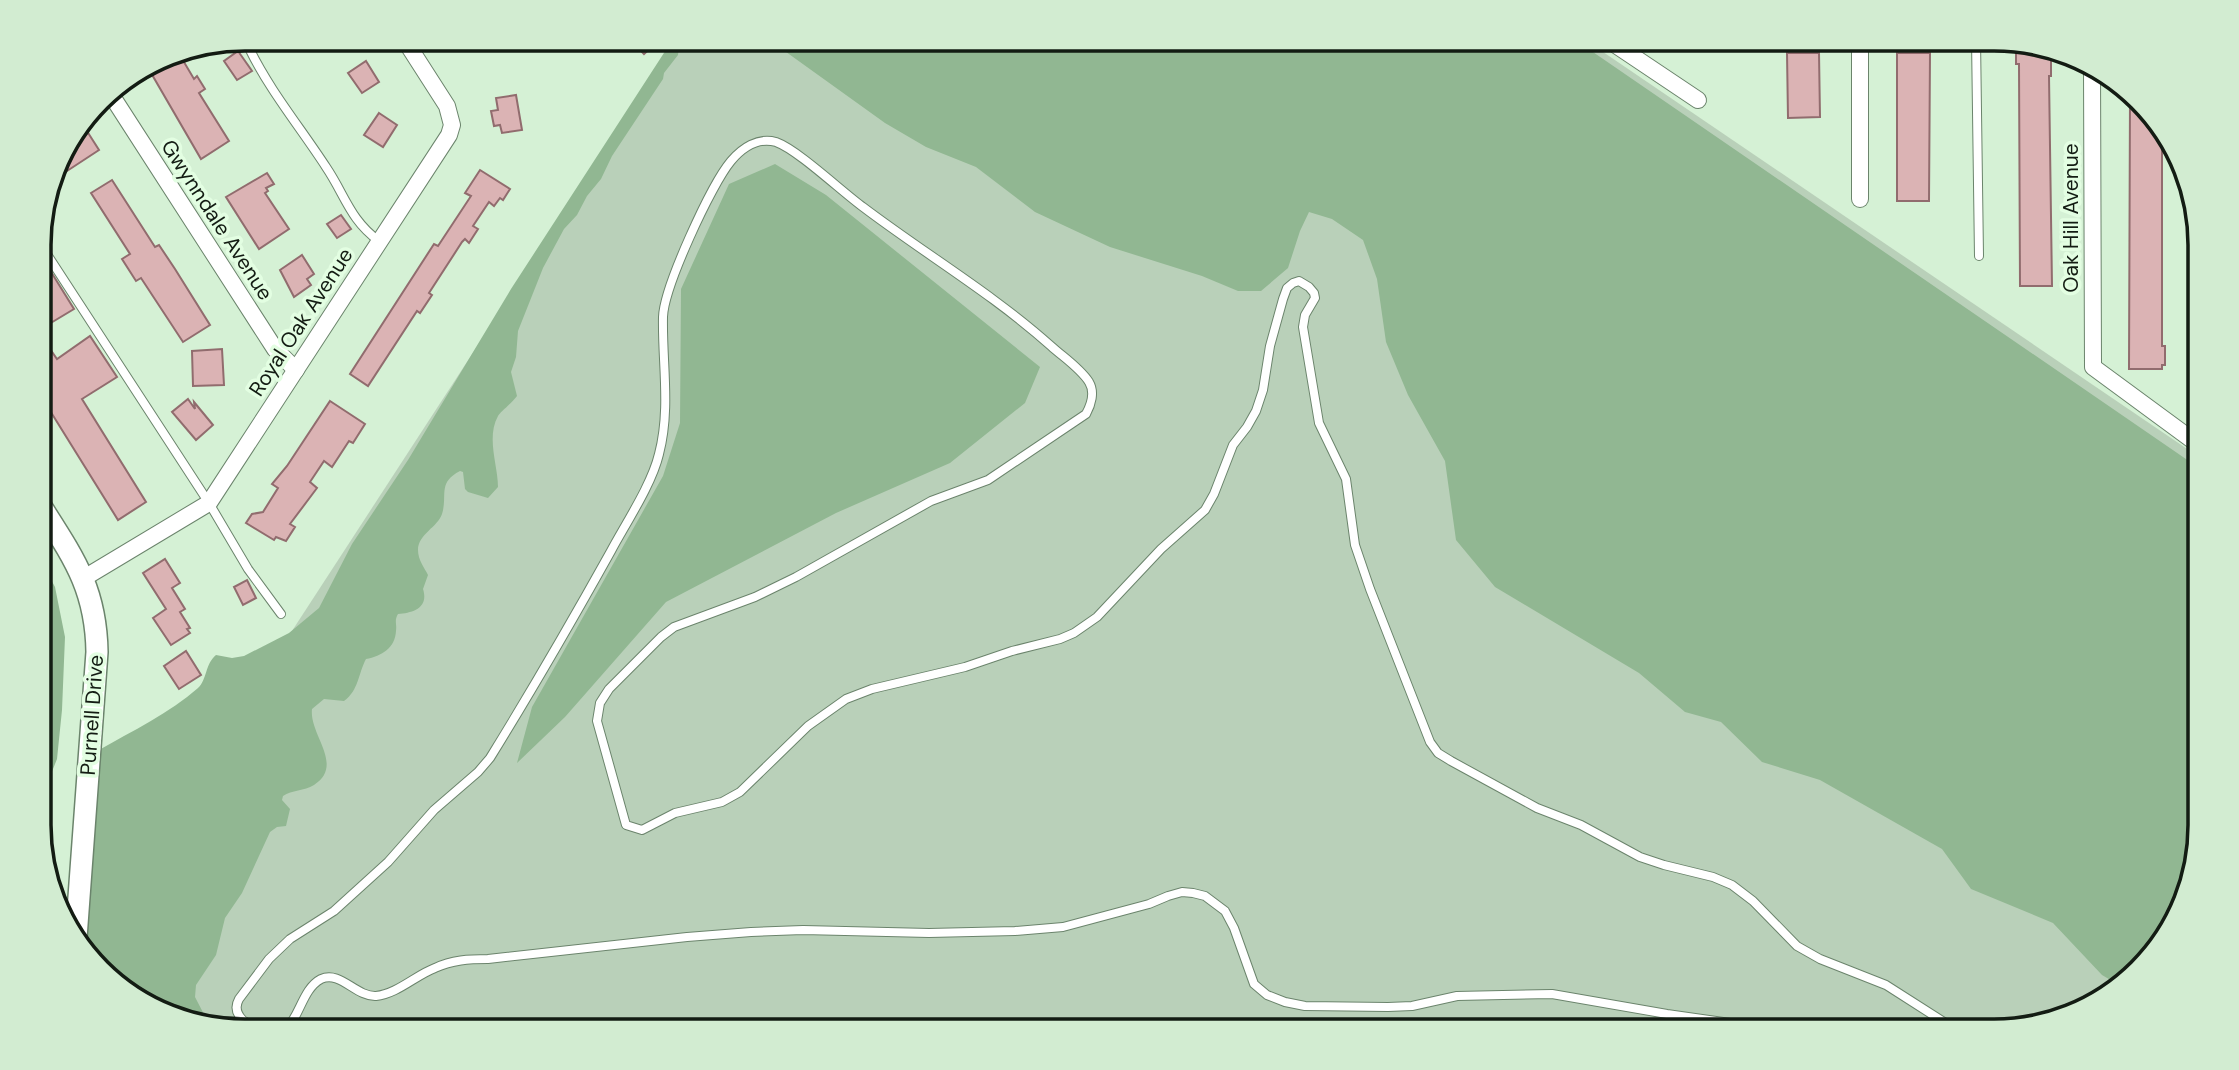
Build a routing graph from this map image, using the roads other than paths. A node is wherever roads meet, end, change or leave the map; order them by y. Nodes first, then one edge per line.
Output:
1 (251, 51) edge
2 (412, 51) edge
3 (1635, 51) edge
4 (1860, 51) edge
5 (1976, 51) edge
6 (2092, 78) edge
7 (1698, 100) dead end
8 (115, 101) edge
9 (1860, 199) dead end
10 (379, 241) junction
11 (1979, 256) dead end
12 (51, 260) edge
13 (296, 370) junction
14 (2188, 437) edge
15 (209, 503) junction
16 (51, 523) edge
17 (84, 578) junction
18 (281, 614) dead end
19 (77, 922) edge
20 (243, 1019) edge
21 (294, 1019) edge
22 (1702, 1019) edge
23 (1939, 1019) edge

1 - 10 lane
2 - 10 street, Royal Oak Avenue
3 - 7 street
4 - 9 street
5 - 11 lane
6 - 14 street, Oak Hill Avenue
8 - 13 street, Gwynndale Avenue
10 - 13 street, Royal Oak Avenue
12 - 15 lane
13 - 15 street, Royal Oak Avenue
15 - 17 street, Royal Oak Avenue
15 - 18 lane
16 - 17 street, Purnell Drive
17 - 19 street, Purnell Drive
20 - 23 lane
21 - 22 lane

